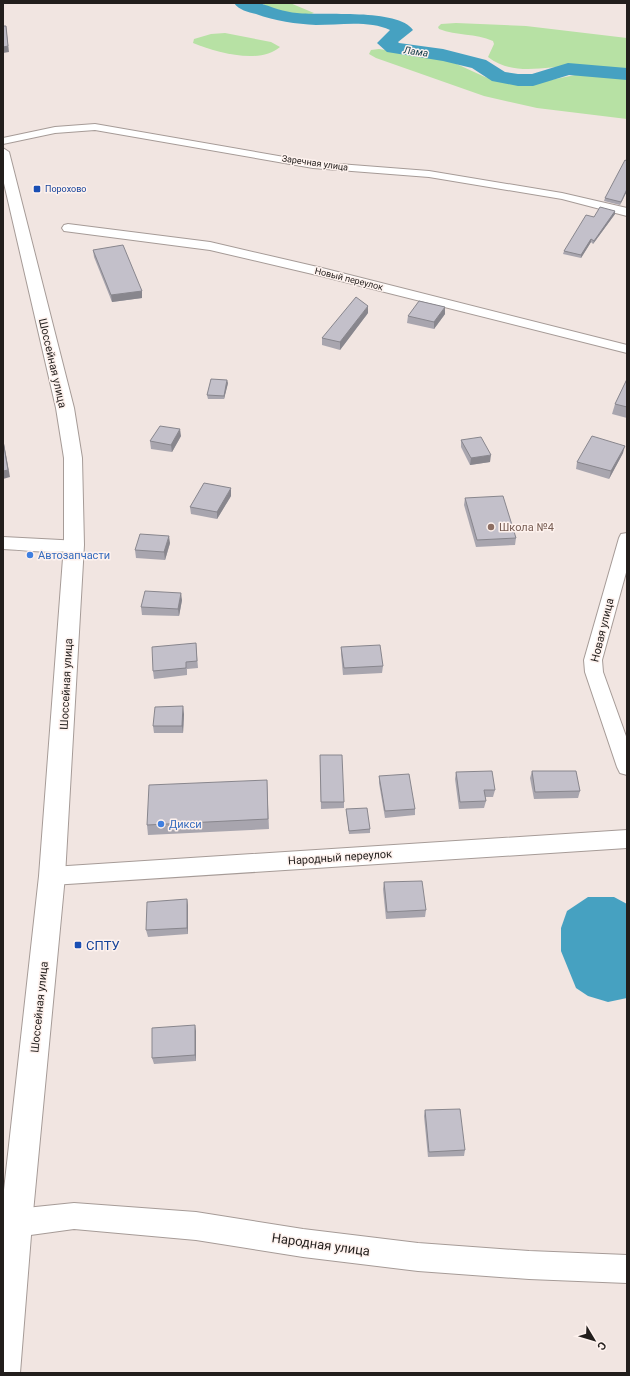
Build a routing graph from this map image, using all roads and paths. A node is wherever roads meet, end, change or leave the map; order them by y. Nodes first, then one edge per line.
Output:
1 (3, 141) edge
2 (3, 152) edge
3 (627, 212) edge
4 (68, 228) dead end
5 (627, 349) edge
6 (627, 538) edge
7 (3, 543) edge
8 (74, 545) junction
9 (627, 767) edge
10 (627, 839) edge
11 (52, 876) junction
12 (16, 1223) junction
13 (627, 1269) edge
14 (3, 1372) edge

1 - 3 street, Заречная улица
2 - 8 main road, Шоссейная улица
4 - 5 street, Новый переулок
6 - 9 street, Новая улица
7 - 8 street
8 - 11 main road, Шоссейная улица
10 - 11 street, Народный переулок
11 - 12 main road, Шоссейная улица
12 - 13 street, Народная улица
12 - 14 main road, Шоссейная улица

